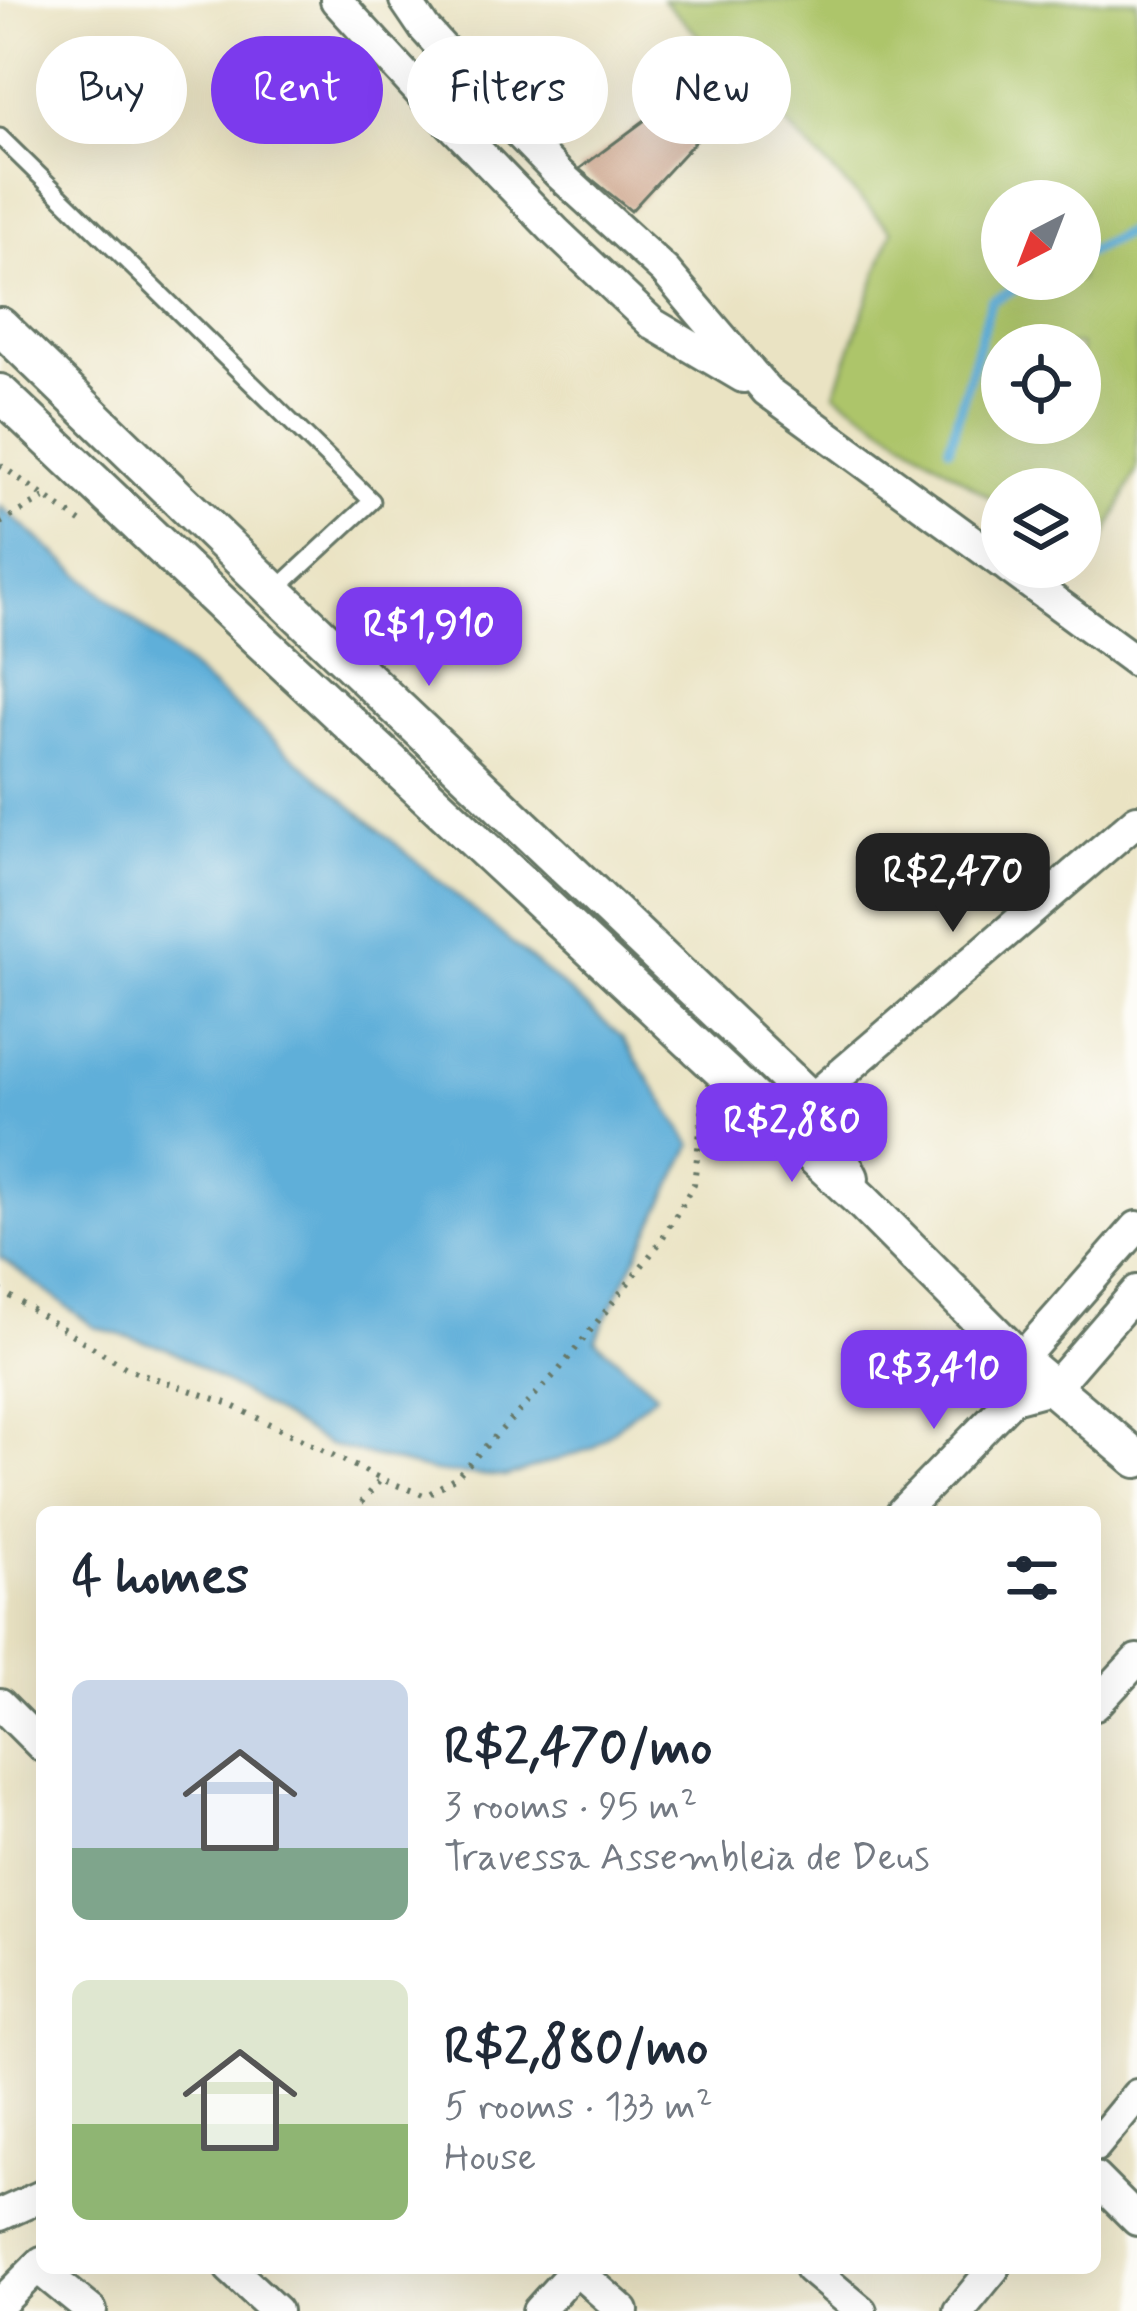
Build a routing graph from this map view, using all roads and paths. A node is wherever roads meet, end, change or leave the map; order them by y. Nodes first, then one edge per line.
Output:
1 (336, 0) edge
2 (405, 0) edge
3 (431, 36) edge
4 (0, 137) edge
5 (499, 144) edge
6 (530, 144) edge
7 (485, 158) junction
8 (0, 326) edge
9 (767, 391) junction
10 (0, 393) edge
11 (45, 497) dead end
12 (0, 523) edge
13 (981, 547) edge
14 (1036, 588) edge
15 (274, 591) junction
16 (245, 626) junction
17 (1137, 662) edge
18 (1137, 820) edge
19 (812, 1100) junction
20 (861, 1200) junction
21 (1137, 1227) edge
22 (659, 1244) dead end
23 (0, 1289) edge
24 (1137, 1291) edge
25 (1020, 1360) junction
26 (1054, 1387) junction
27 (1013, 1398) junction
28 (1137, 1459) edge
29 (381, 1479) junction
30 (359, 1506) edge
31 (908, 1506) edge
32 (1137, 1660) edge
33 (1101, 1699) edge
34 (0, 1704) edge
35 (36, 1740) edge
36 (1137, 2095) edge
37 (1101, 2139) edge
38 (1101, 2184) edge
39 (36, 2198) edge
40 (3, 2208) edge
41 (1137, 2220) edge
42 (36, 2267) edge
43 (50, 2274) edge
44 (236, 2274) edge
45 (571, 2274) edge
46 (582, 2274) edge
47 (817, 2274) edge
48 (982, 2274) edge
49 (0, 2304) edge
50 (91, 2311) edge
51 (276, 2311) edge
52 (538, 2311) edge
53 (623, 2311) edge
54 (861, 2311) edge
55 (958, 2311) edge

1 - 7 street
2 - 3 street
4 - 15 lane
5 - 7 street
6 - 9 street
7 - 9 street
8 - 15 street
9 - 13 street
10 - 16 street
11 - 12 path
14 - 17 street
15 - 16 street
15 - 19 street
16 - 20 street
18 - 19 street
19 - 20 street
20 - 25 street
21 - 25 street
22 - 29 path
23 - 29 path
24 - 26 street
25 - 26 street
25 - 27 street
26 - 27 street
26 - 28 street
27 - 31 street
29 - 30 path
32 - 33 street
34 - 35 street
36 - 37 street
38 - 41 street
39 - 40 street
42 - 49 street
43 - 50 street
44 - 51 street
45 - 52 street
46 - 53 street
47 - 54 street
48 - 55 street

